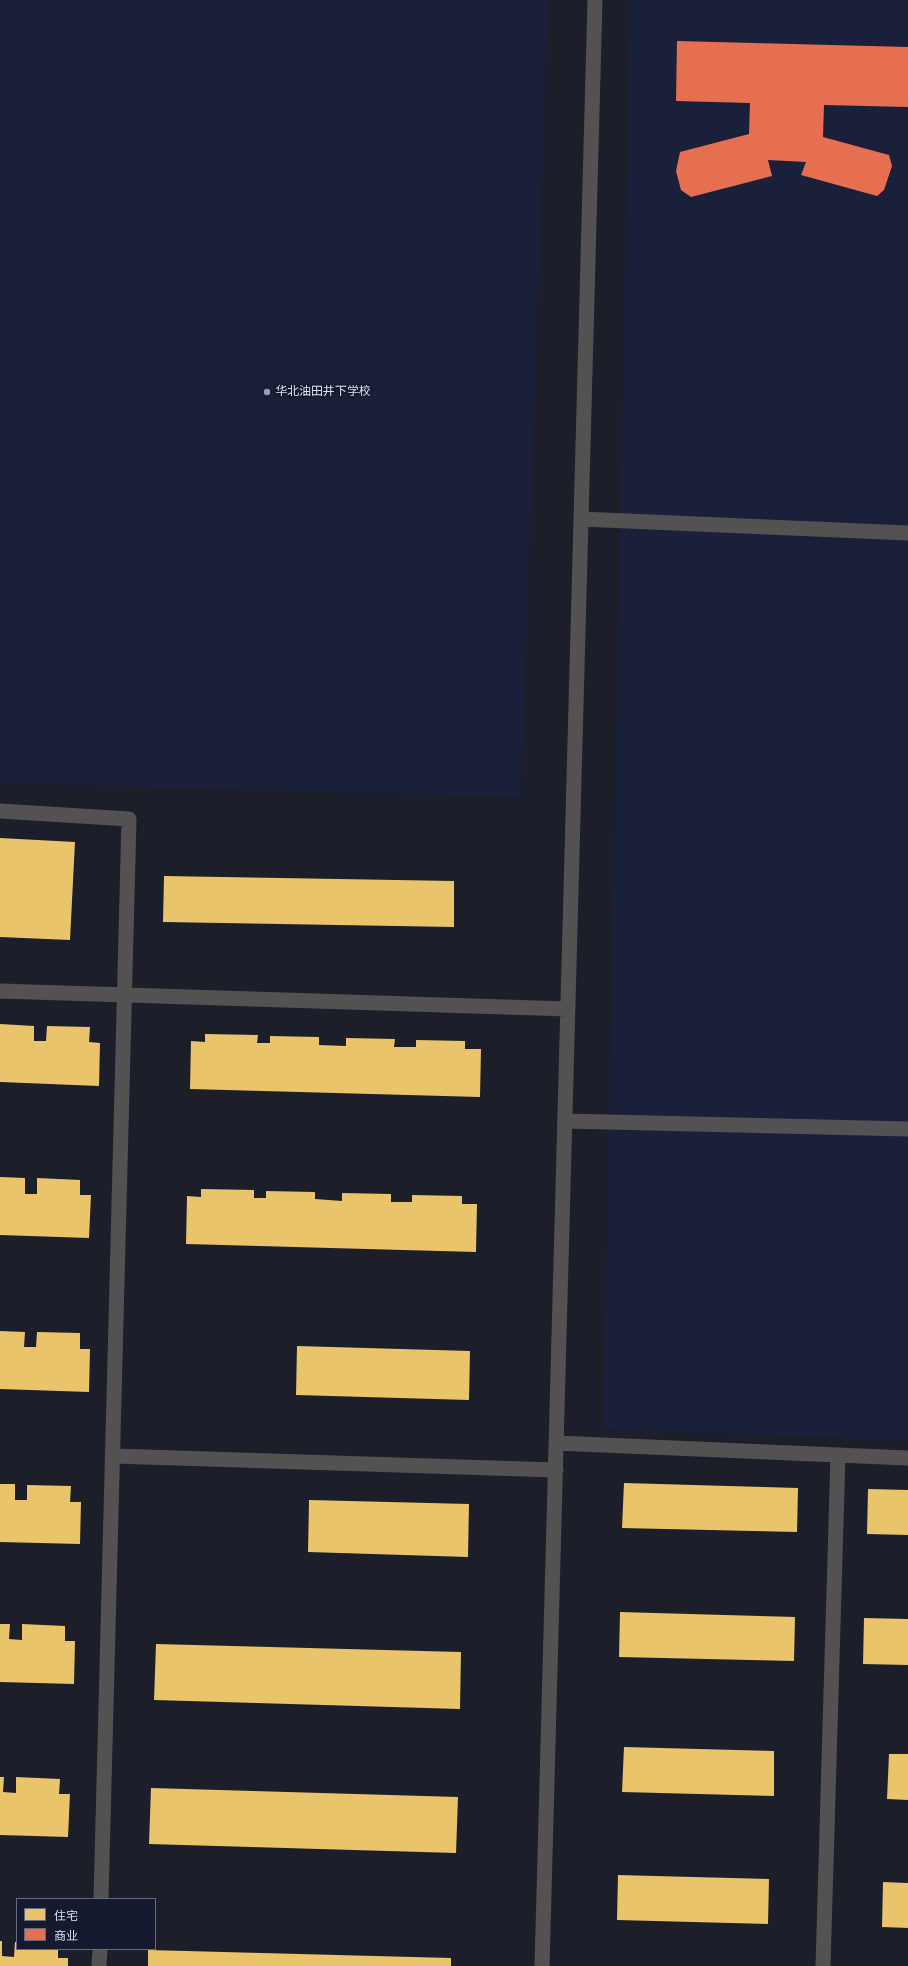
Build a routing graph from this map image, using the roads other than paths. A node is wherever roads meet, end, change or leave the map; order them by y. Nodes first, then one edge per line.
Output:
1 (595, 0) edge
2 (581, 519) junction
3 (908, 533) edge
4 (0, 811) edge
5 (0, 991) edge
6 (124, 995) junction
7 (568, 1010) junction
8 (565, 1121) junction
9 (908, 1129) edge
10 (556, 1443) junction
11 (838, 1455) junction
12 (112, 1456) junction
13 (908, 1458) edge
14 (556, 1470) junction
15 (101, 1898) edge
16 (100, 1950) edge
17 (99, 1966) edge
18 (542, 1966) edge
19 (823, 1966) edge

1 - 2 lane
2 - 3 lane
2 - 7 lane
4 - 6 lane
5 - 6 lane
6 - 7 lane
6 - 12 lane
7 - 8 lane
8 - 9 lane
8 - 10 lane
10 - 11 lane
10 - 14 lane
11 - 13 lane
11 - 19 lane
12 - 14 lane
12 - 15 lane
14 - 18 lane
16 - 17 lane

